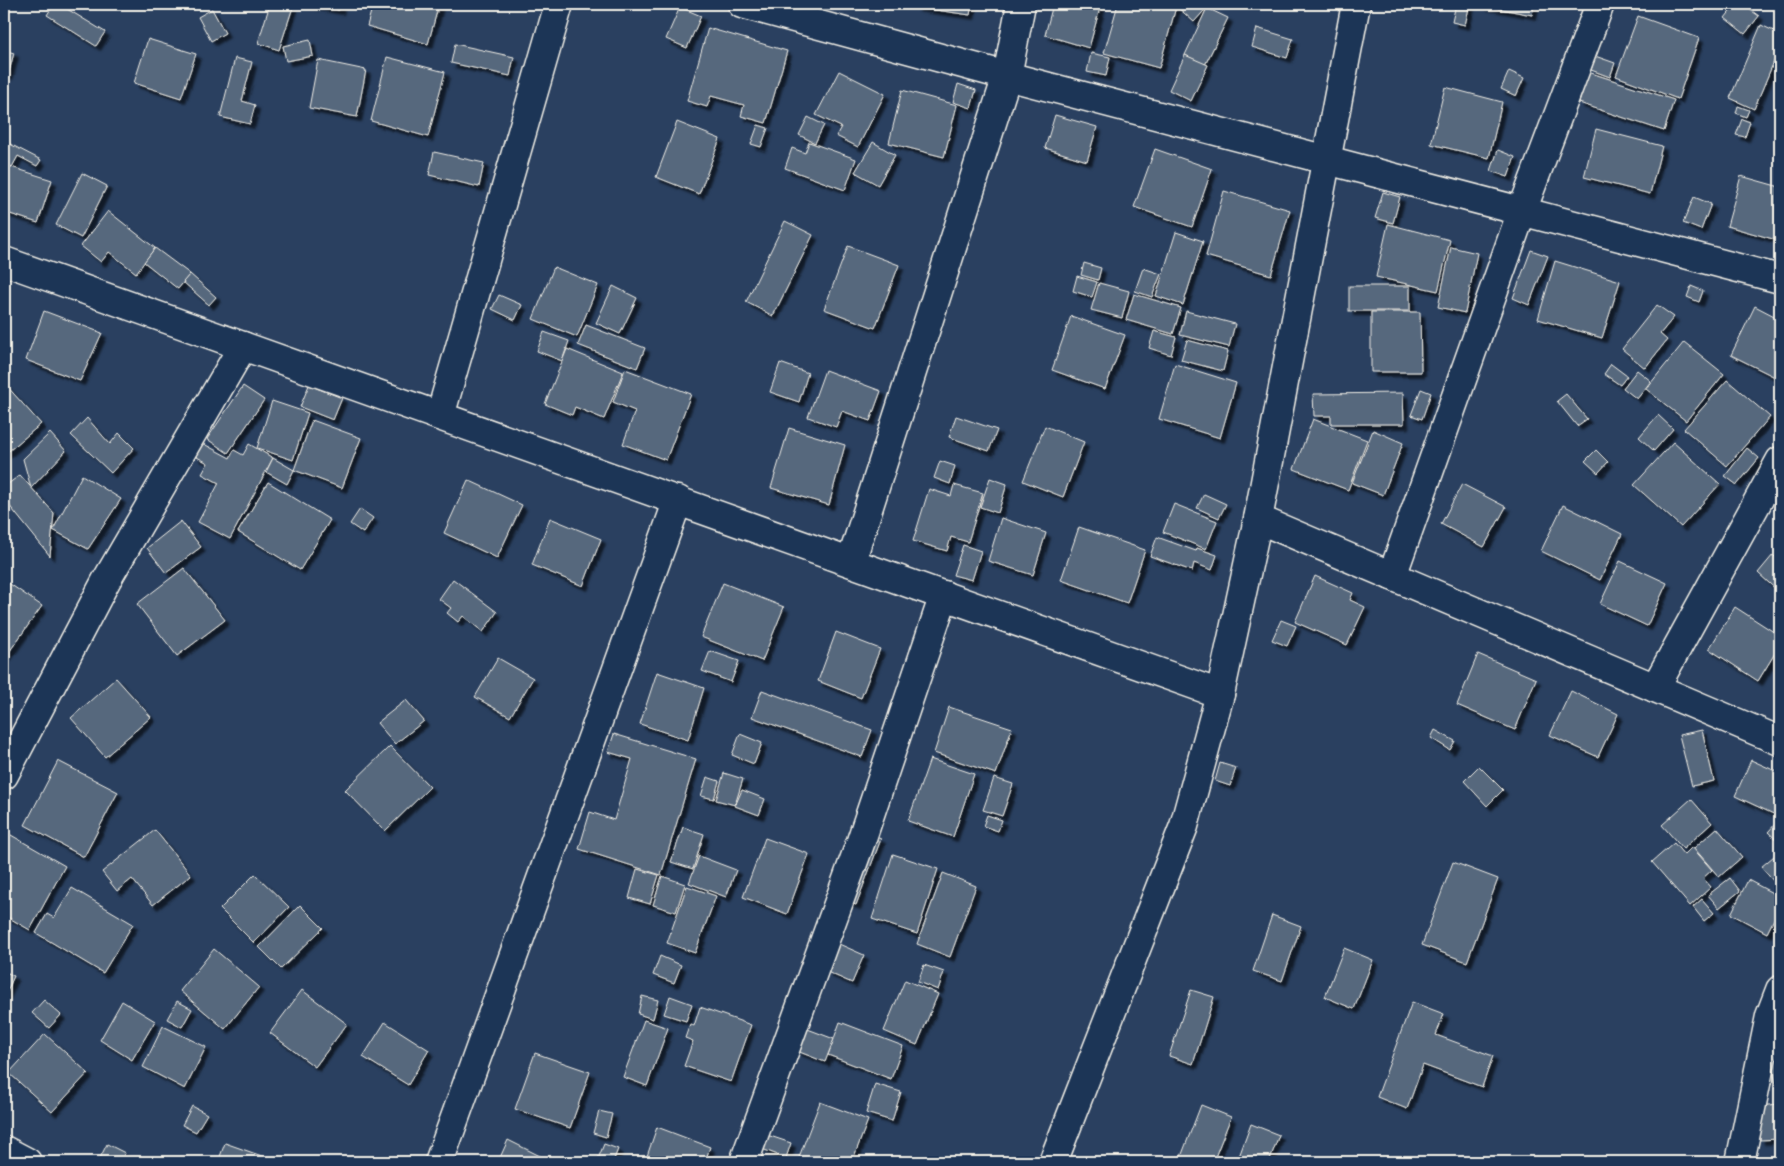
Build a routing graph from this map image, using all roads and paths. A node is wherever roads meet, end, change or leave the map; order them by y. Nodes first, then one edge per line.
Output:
1 (559, 4) edge
2 (742, 4) edge
3 (1022, 4) edge
4 (1356, 4) edge
5 (1600, 4) edge
6 (1007, 76) junction
7 (1327, 160) junction
8 (1522, 211) junction
9 (4, 260) edge
10 (1780, 279) edge
11 (243, 346) junction
12 (440, 416) junction
13 (1780, 461) edge
14 (678, 500) junction
15 (1258, 519) junction
16 (851, 562) junction
17 (1392, 576) junction
18 (944, 595) junction
19 (1655, 688) junction
20 (1220, 694) junction
21 (1780, 741) edge
22 (4, 775) edge
23 (1780, 990) edge
24 (4, 1150) edge
25 (27, 1162) edge
26 (439, 1162) edge
27 (744, 1162) edge
28 (1053, 1162) edge
29 (1740, 1162) edge

1 - 12 street
2 - 6 street
3 - 6 street
4 - 7 street
5 - 8 street
6 - 7 street
6 - 16 street
7 - 8 street
7 - 15 street
8 - 10 street
8 - 17 street
9 - 11 street
11 - 12 street
11 - 22 street
12 - 14 street
13 - 19 street
14 - 16 street
14 - 26 street
15 - 17 street
15 - 20 street
16 - 18 street
17 - 19 street
18 - 20 street
18 - 27 street
19 - 21 street
20 - 28 street
23 - 29 street
24 - 25 street

